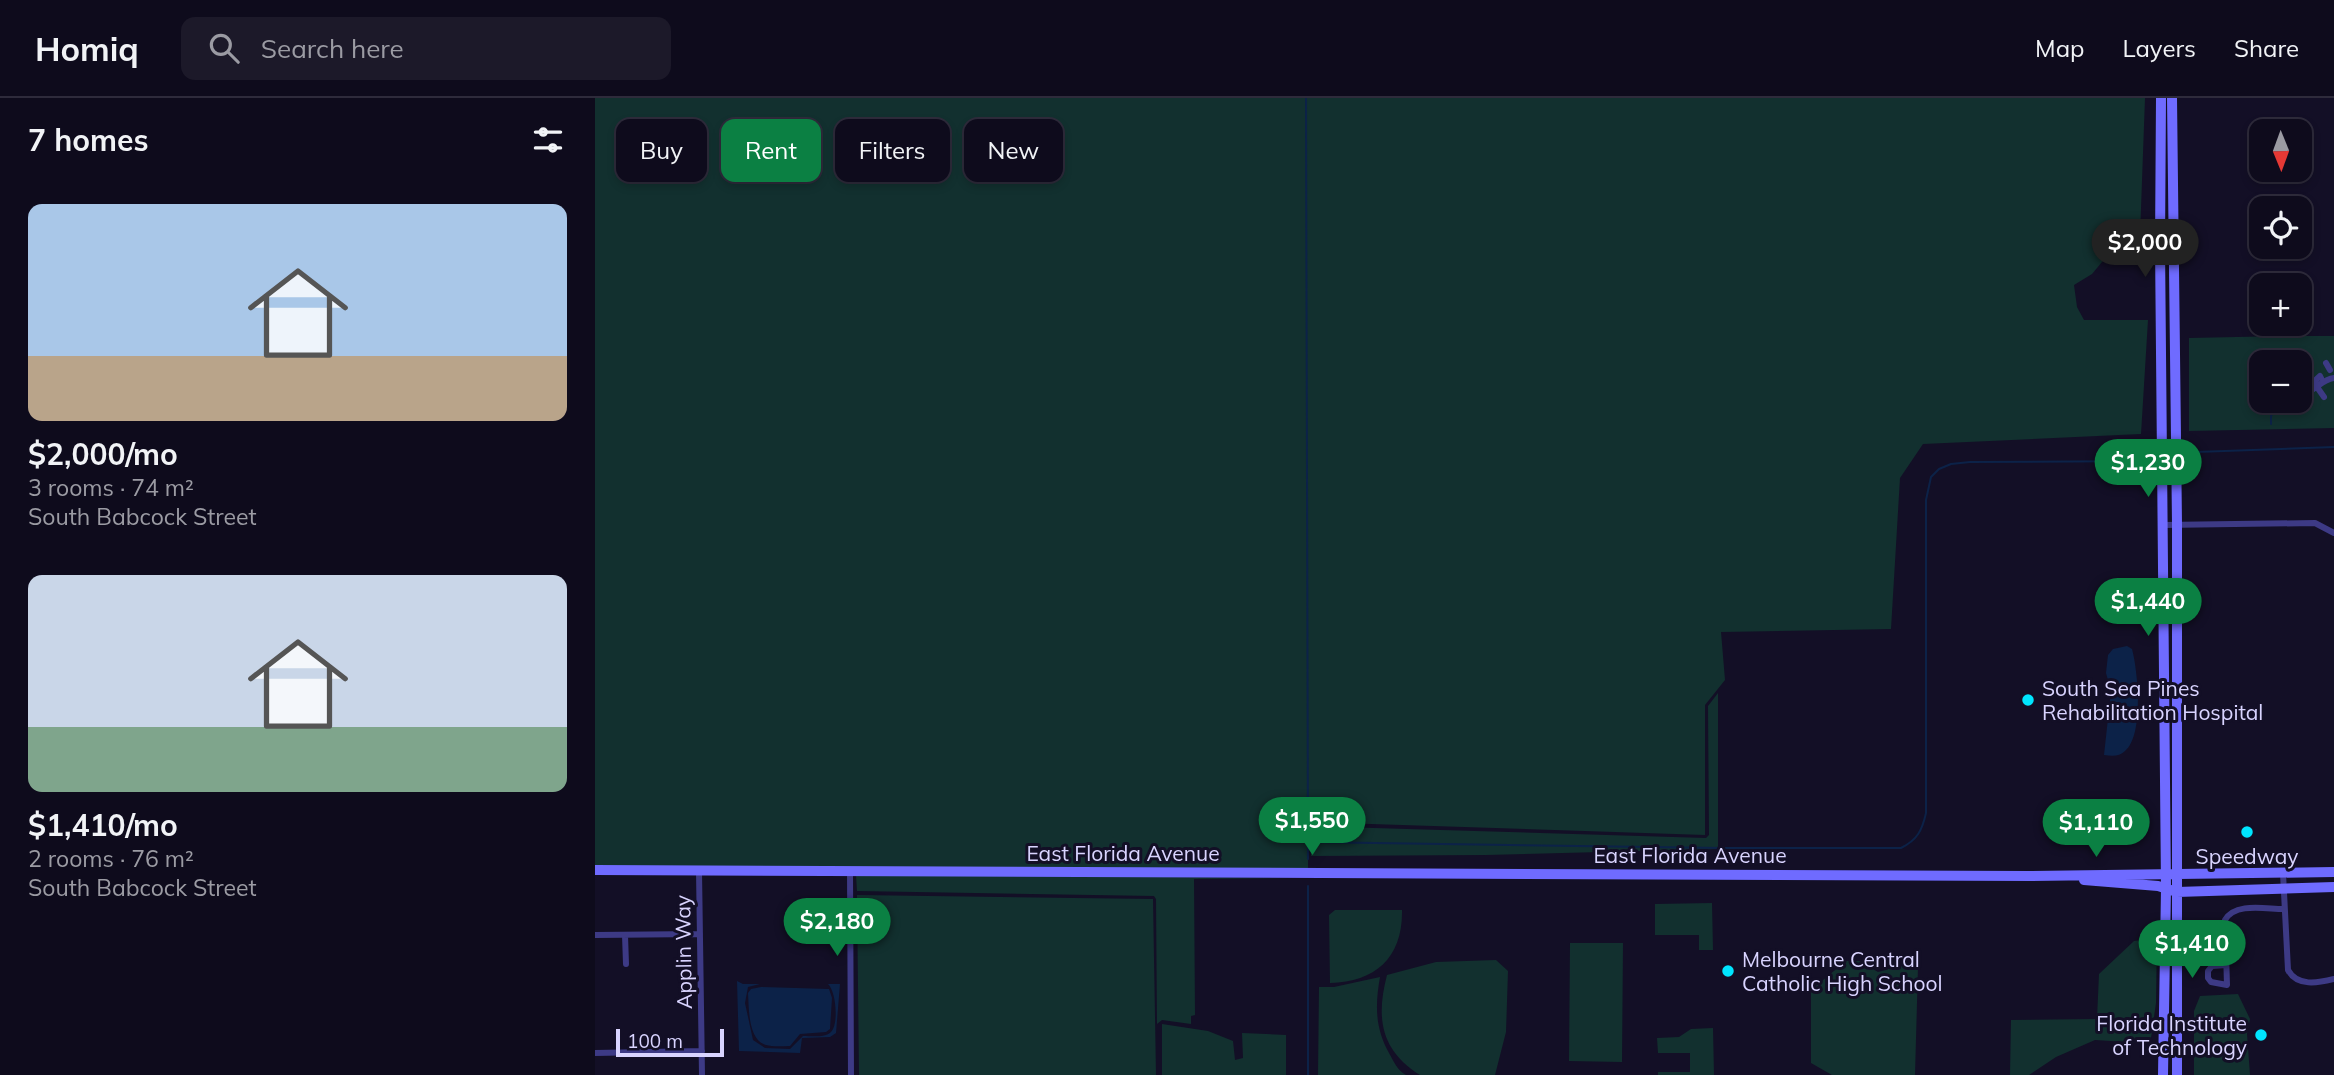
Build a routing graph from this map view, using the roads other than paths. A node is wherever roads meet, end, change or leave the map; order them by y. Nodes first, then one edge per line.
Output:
1 (2161, 98) edge
2 (2172, 98) edge
3 (2326, 363) dead end
4 (2331, 374) edge
5 (2318, 382) junction
6 (2312, 383) edge
7 (2312, 391) edge
8 (2324, 397) dead end
9 (2177, 524) junction
10 (2163, 525) junction
11 (2334, 533) edge
12 (595, 870) edge
13 (699, 871) junction
14 (850, 871) junction
15 (2334, 872) edge
16 (2283, 873) junction
17 (2177, 875) junction
18 (2028, 876) junction
19 (2165, 876) junction
20 (2334, 887) edge
21 (2165, 888) junction
22 (2283, 889) junction
23 (2177, 892) junction
24 (2283, 909) junction
25 (700, 934) junction
26 (595, 935) edge
27 (625, 935) junction
28 (626, 964) dead end
29 (2226, 965) dead end
30 (2334, 979) edge
31 (702, 1051) junction
32 (595, 1053) edge
33 (702, 1075) edge
34 (851, 1075) edge
35 (2163, 1075) edge
36 (2177, 1075) edge

1 - 10 street
2 - 9 street
3 - 4 street
4 - 5 street
5 - 6 street
5 - 7 street
5 - 8 street
9 - 10 street
9 - 11 street
9 - 17 street
10 - 19 street
12 - 13 street, East Florida Avenue
13 - 14 street, East Florida Avenue
13 - 25 street, Applin Way
14 - 18 street, East Florida Avenue
14 - 34 street
15 - 16 street, East Florida Avenue
16 - 17 street, East Florida Avenue
16 - 22 street
17 - 19 street, East Florida Avenue
17 - 23 street
18 - 19 street, East Florida Avenue
18 - 21 street, East Florida Avenue
19 - 21 street
20 - 22 street
21 - 23 street, East Florida Avenue
21 - 35 street
22 - 23 street
22 - 24 street
23 - 36 street
24 - 29 street
24 - 30 street
25 - 27 street
25 - 31 street, Applin Way
26 - 27 street
27 - 28 street
31 - 32 street
31 - 33 street, Applin Way

